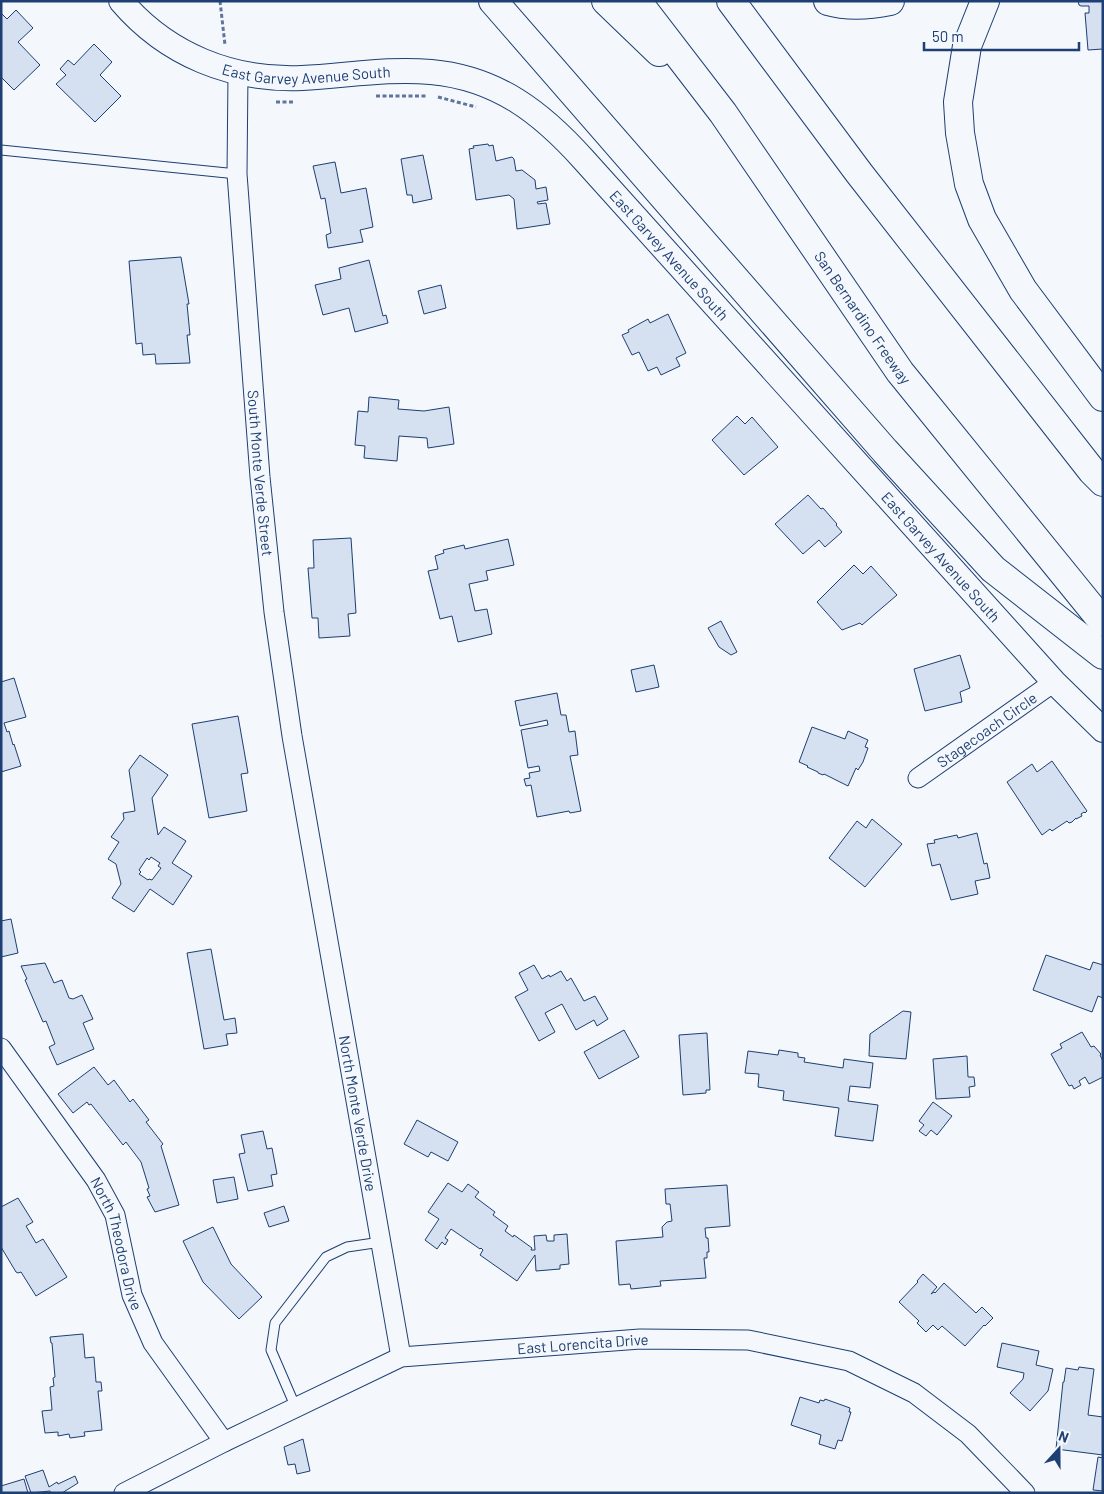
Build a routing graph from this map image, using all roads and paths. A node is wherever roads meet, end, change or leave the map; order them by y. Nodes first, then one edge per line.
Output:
1 (121, 1) edge
2 (220, 1) edge
3 (492, 1) edge
4 (606, 1) edge
5 (637, 1) edge
6 (731, 1) edge
7 (828, 1) edge
8 (890, 1) edge
9 (985, 1) edge
10 (238, 74) junction
11 (371, 97) dead end
12 (271, 101) dead end
13 (302, 102) dead end
14 (478, 108) dead end
15 (723, 113) junction
16 (1, 150) edge
17 (237, 174) junction
18 (1103, 398) edge
19 (1103, 482) edge
20 (1103, 622) edge
21 (1103, 655) edge
22 (1054, 682) junction
23 (1103, 730) edge
24 (918, 778) dead end
25 (316, 870) joint
26 (1, 1048) edge
27 (381, 1242) junction
28 (402, 1357) junction
29 (296, 1408) junction
30 (224, 1442) junction
31 (124, 1493) edge
32 (1025, 1493) edge

1 - 10 street, East Garvey Avenue South
2 - 10 path
3 - 21 highway
4 - 15 highway
5 - 15 highway, San Bernardino Freeway
6 - 19 highway
7 - 8 highway
9 - 18 highway
10 - 17 street, South Monte Verde Street
10 - 22 street, East Garvey Avenue South
11 - 14 path
12 - 13 path
15 - 20 highway, San Bernardino Freeway
16 - 17 lane
17 - 25 street, South Monte Verde Street
22 - 23 street, East Garvey Avenue South
22 - 24 street, Stagecoach Circle
25 - 27 street, North Monte Verde Drive
26 - 30 street, North Theodora Drive
27 - 28 street, North Monte Verde Drive
27 - 29 lane
28 - 29 street, East Lorencita Drive
28 - 32 street, East Lorencita Drive
29 - 30 street, East Lorencita Drive
30 - 31 street, East Lorencita Drive

